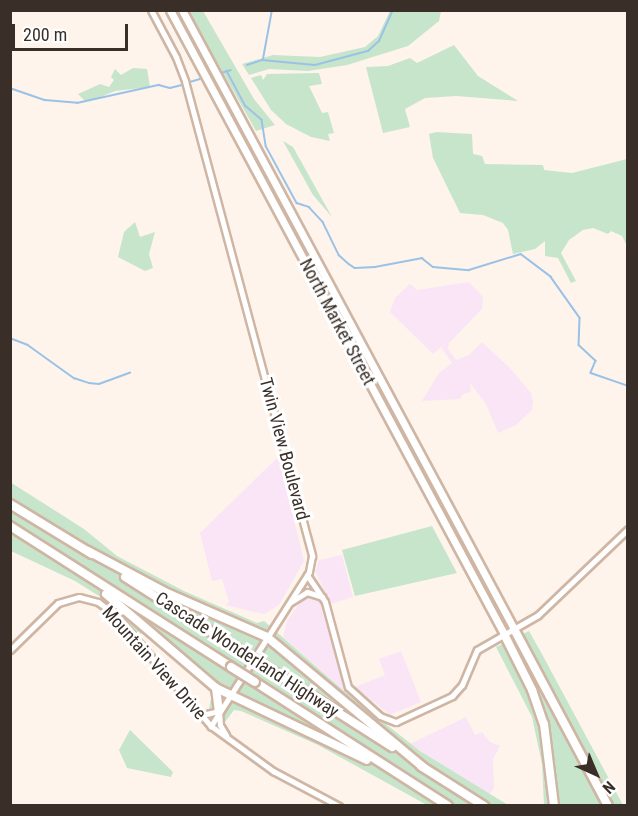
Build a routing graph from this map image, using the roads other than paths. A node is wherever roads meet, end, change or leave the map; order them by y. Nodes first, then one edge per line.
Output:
1 (151, 10) edge
2 (170, 10) edge
3 (182, 10) edge
4 (10, 504) edge
5 (10, 526) edge
6 (627, 529) edge
7 (88, 551) junction
8 (81, 571) junction
9 (306, 574) junction
10 (323, 598) junction
11 (285, 607) junction
12 (514, 630) junction
13 (504, 634) junction
14 (267, 637) junction
15 (10, 650) edge
16 (216, 688) junction
17 (228, 697) junction
18 (219, 711) junction
19 (200, 714) junction
20 (211, 726) junction
21 (229, 740) junction
22 (424, 768) junction
23 (408, 781) junction
24 (339, 806) edge
25 (448, 806) edge
26 (484, 806) edge
27 (554, 806) edge
28 (608, 806) edge

1 - 9 street, Twin View Boulevard
2 - 13 main road, North Market Street
3 - 12 main road, North Market Street
4 - 7 highway, Cascade Wonderland Highway
5 - 8 highway, Cascade Wonderland Highway
6 - 12 street
7 - 14 highway
7 - 22 highway, Cascade Wonderland Highway, bridge
8 - 16 highway
8 - 23 highway, Cascade Wonderland Highway, bridge
9 - 10 street
9 - 11 street, Twin View Boulevard
10 - 11 street
10 - 13 street
11 - 14 street, Twin View Boulevard
12 - 13 street
12 - 28 highway
13 - 27 highway
14 - 17 street, Twin View Boulevard
14 - 22 highway
15 - 19 street, Mountain View Drive
16 - 17 highway
16 - 18 highway
17 - 18 street, Twin View Boulevard
17 - 23 highway
18 - 19 street
18 - 20 street, Twin View Boulevard
18 - 21 street
19 - 20 street, Mountain View Drive
20 - 21 street
21 - 24 street
22 - 26 highway, Cascade Wonderland Highway
23 - 25 highway, Cascade Wonderland Highway

